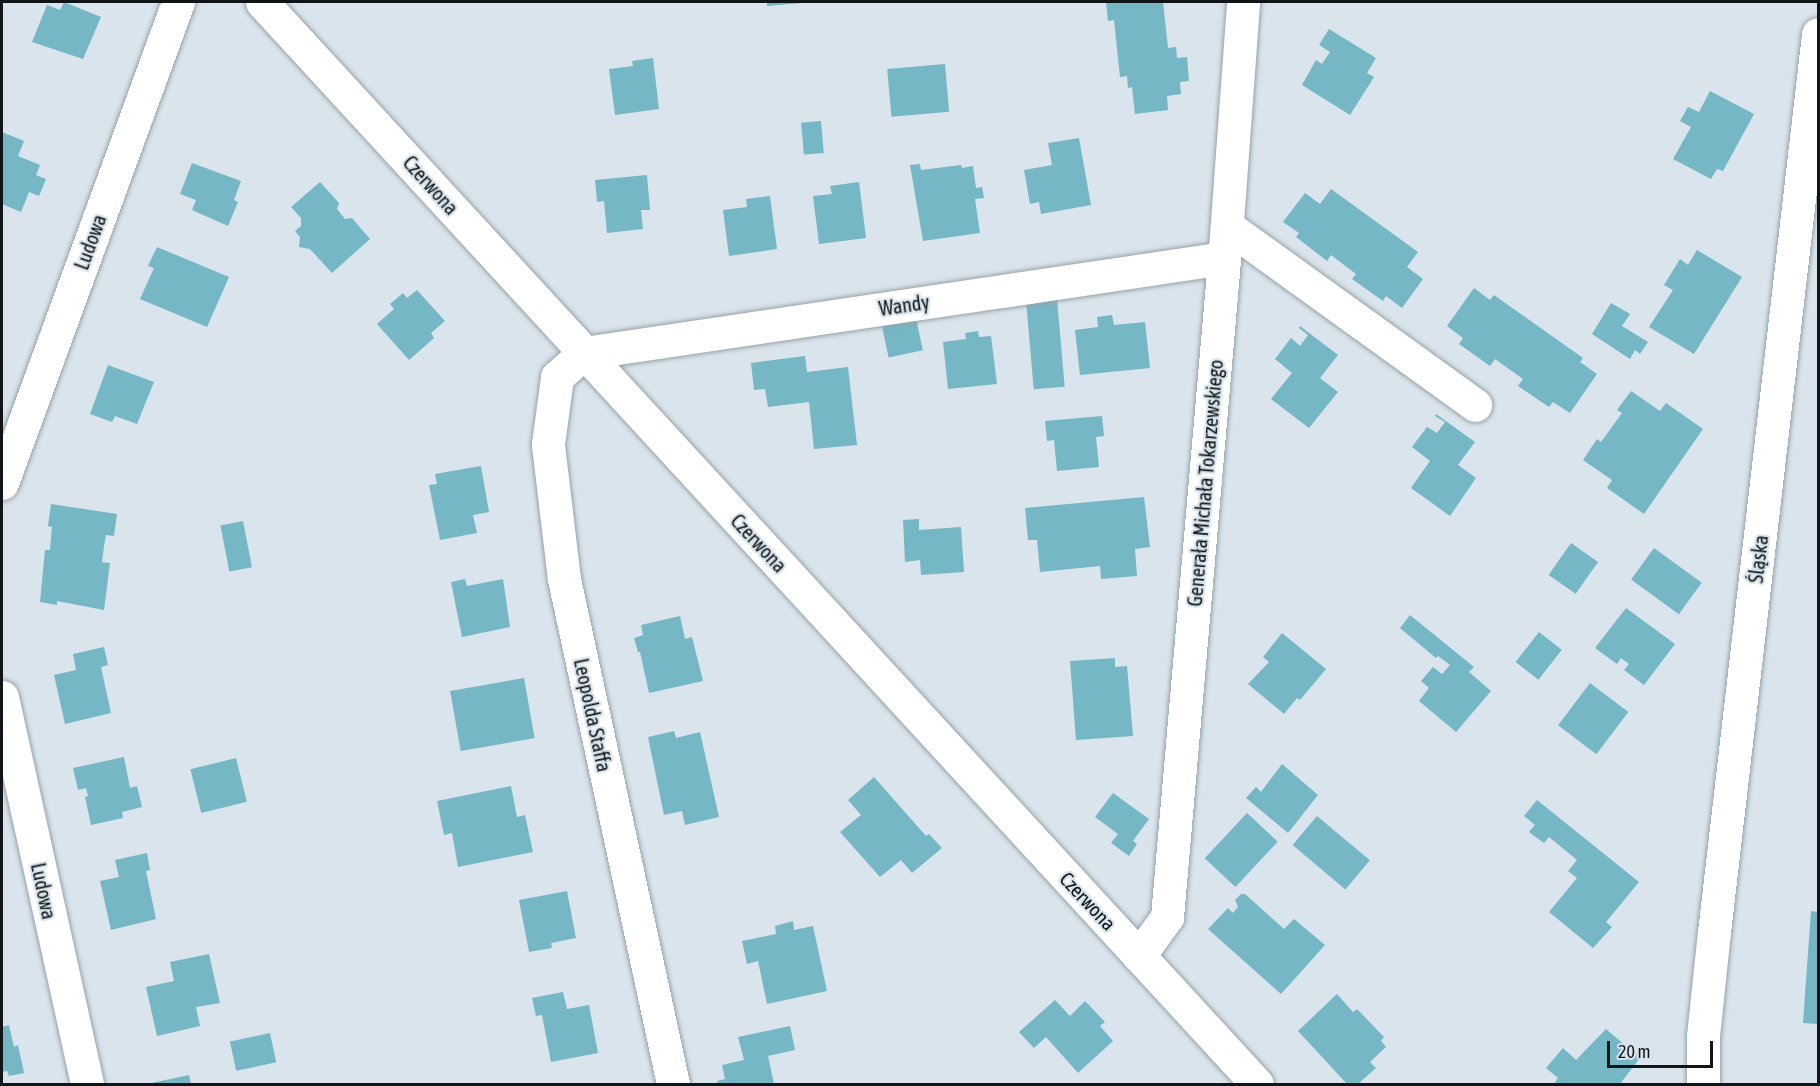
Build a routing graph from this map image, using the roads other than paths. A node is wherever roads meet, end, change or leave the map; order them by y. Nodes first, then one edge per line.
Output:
1 (178, 2) edge
2 (262, 2) edge
3 (1243, 2) edge
4 (1818, 51) edge
5 (1225, 244) junction
6 (584, 353) junction
7 (1384, 364) dead end
8 (1475, 405) dead end
9 (2, 483) edge
10 (2, 697) edge
11 (1139, 956) junction
12 (87, 1084) edge
13 (673, 1084) edge
14 (1257, 1084) edge
15 (1703, 1084) edge

1 - 9 street, Ludowa
2 - 6 street, Czerwona
3 - 5 street, Generała Michała Tokarzewskiego
4 - 15 street, Śląska
5 - 6 street, Wandy
5 - 7 street
5 - 8 street
5 - 11 street, Generała Michała Tokarzewskiego
6 - 11 street, Czerwona
6 - 13 street, Leopolda Staffa
10 - 12 street, Ludowa
11 - 14 street, Czerwona

